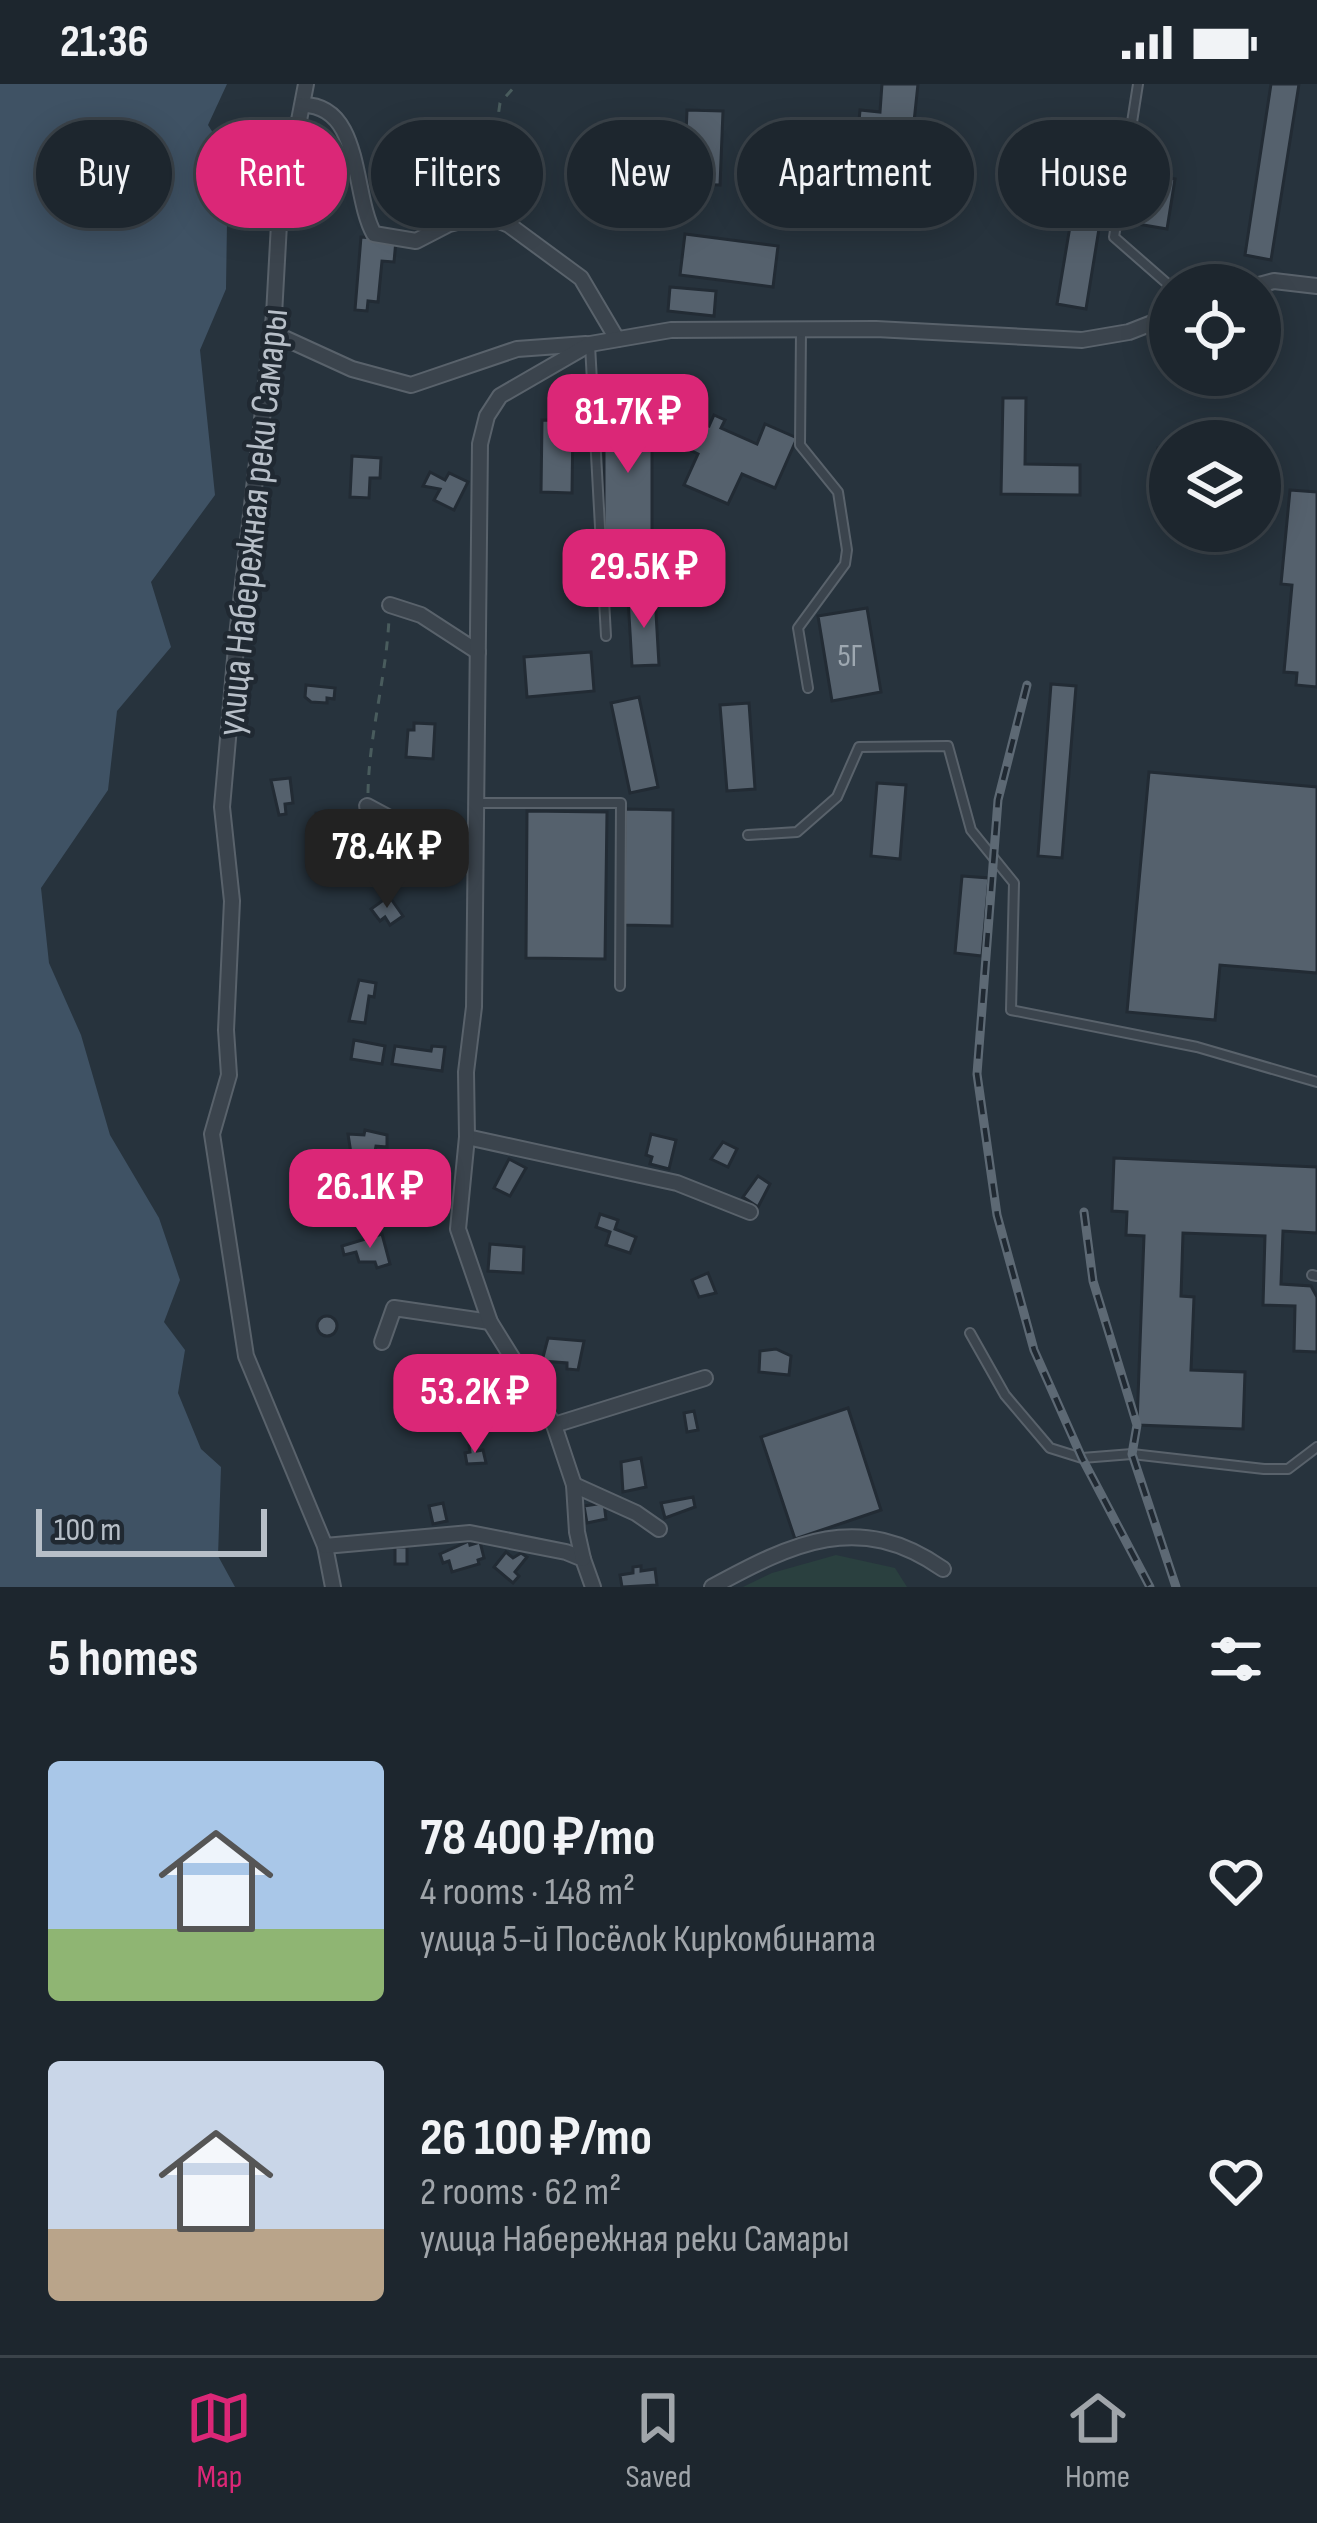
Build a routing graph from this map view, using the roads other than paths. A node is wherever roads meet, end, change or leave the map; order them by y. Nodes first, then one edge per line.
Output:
1 (306, 84) edge
2 (1138, 84) edge
3 (303, 105) junction
4 (1149, 268) edge
5 (1281, 282) edge
6 (1317, 286) edge
7 (274, 315) junction
8 (1149, 324) edge
9 (801, 329) junction
10 (617, 339) junction
11 (590, 344) junction
12 (390, 605) road end
13 (606, 636) dead end
14 (478, 652) junction
15 (808, 688) dead end
16 (477, 803) junction
17 (367, 806) road end
18 (748, 836) dead end
19 (474, 854) junction
20 (620, 986) dead end
21 (1317, 1082) edge
22 (467, 1137) junction
23 (750, 1212) dead end
24 (490, 1322) junction
25 (970, 1333) dead end
26 (382, 1342) dead end
27 (705, 1378) dead end
28 (554, 1425) junction
29 (1317, 1448) edge
30 (574, 1485) junction
31 (658, 1528) dead end
32 (325, 1546) junction
33 (583, 1559) junction
34 (943, 1569) dead end
35 (333, 1587) edge
36 (593, 1587) edge
37 (712, 1587) edge

1 - 3 street, улица Набережная реки Самары
2 - 4 lane
3 - 7 street, улица Набережная реки Самары
3 - 10 street
5 - 6 street
7 - 11 street
7 - 32 street, улица Набережная реки Самары
8 - 9 street
9 - 10 street
9 - 15 lane
10 - 11 street
11 - 13 lane
11 - 14 street
12 - 14 street
14 - 16 street
16 - 19 street
16 - 20 lane
17 - 19 street
18 - 21 lane
19 - 22 street
22 - 23 street
22 - 24 street
24 - 26 street
24 - 28 street
25 - 29 lane
27 - 28 street
28 - 30 street
30 - 31 street
30 - 33 street
32 - 33 street
32 - 35 street, улица Набережная реки Самары
33 - 36 street
34 - 37 street

